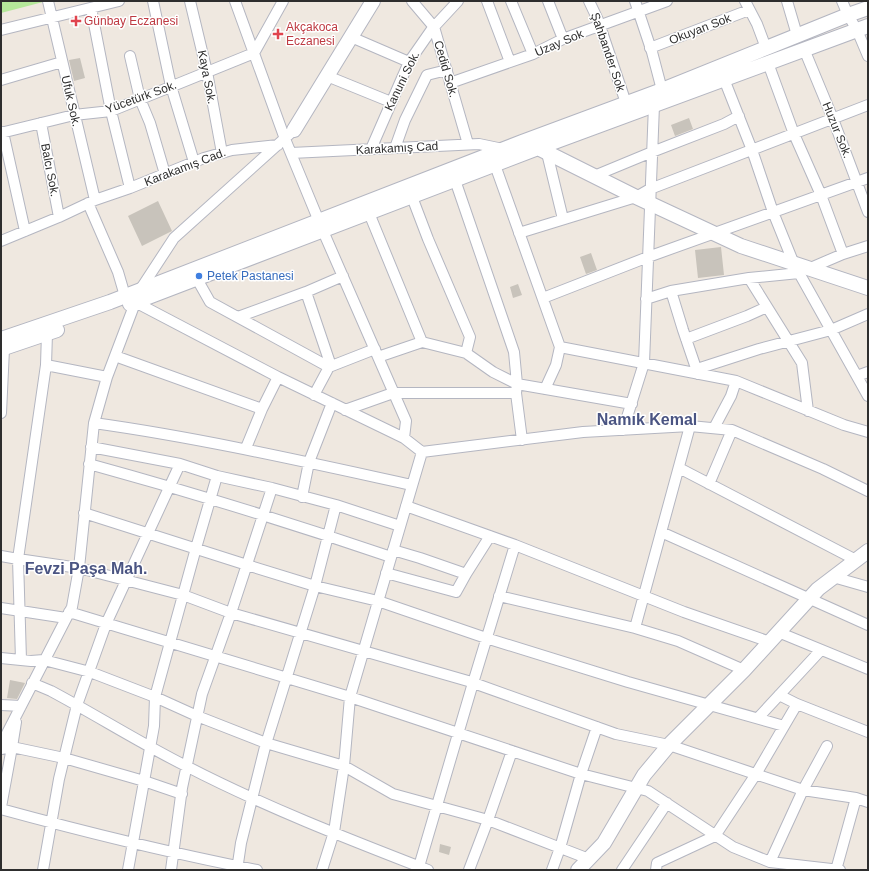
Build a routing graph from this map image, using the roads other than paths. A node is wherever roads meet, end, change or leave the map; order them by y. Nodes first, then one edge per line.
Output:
1 (48, 1) edge
2 (119, 1) edge
3 (153, 1) edge
4 (190, 1) edge
5 (235, 1) edge
6 (282, 1) edge
7 (412, 1) edge
8 (458, 1) edge
9 (487, 1) edge
10 (511, 1) edge
11 (548, 1) edge
12 (589, 1) edge
13 (635, 1) edge
14 (667, 1) edge
15 (787, 1) edge
16 (842, 1) edge
17 (371, 2) edge
18 (747, 5) edge
19 (91, 8) junction
20 (868, 8) edge
21 (639, 12) junction
22 (848, 15) junction
23 (52, 18) junction
24 (600, 26) junction
25 (434, 27) junction
26 (863, 28) edge
27 (1, 30) edge
28 (797, 35) junction
29 (351, 37) junction
30 (563, 39) junction
31 (650, 48) junction
32 (766, 48) junction
33 (804, 49) junction
34 (254, 53) junction
35 (533, 54) junction
36 (130, 56) dead end
37 (868, 56) edge
38 (62, 62) junction
39 (409, 62) junction
40 (510, 62) junction
41 (768, 63) junction
42 (447, 70) junction
43 (207, 72) junction
44 (327, 76) junction
45 (724, 79) junction
46 (1, 80) edge
47 (450, 83) junction
48 (171, 86) junction
49 (662, 90) junction
50 (140, 99) junction
51 (391, 102) junction
52 (626, 103) junction
53 (654, 105) junction
54 (868, 106) edge
55 (111, 111) junction
56 (74, 115) junction
57 (738, 116) junction
58 (833, 119) junction
59 (41, 123) junction
60 (2, 132) edge
61 (794, 134) junction
62 (286, 138) junction
63 (522, 142) junction
64 (468, 144) junction
65 (395, 148) junction
66 (371, 149) junction
67 (503, 149) junction
68 (543, 150) junction
69 (752, 150) junction
70 (652, 152) junction
71 (222, 153) junction
72 (291, 153) junction
73 (194, 162) junction
74 (495, 165) junction
75 (165, 174) junction
76 (594, 176) junction
77 (868, 178) edge
78 (455, 180) junction
79 (857, 182) junction
80 (130, 188) junction
81 (650, 189) junction
82 (821, 195) junction
83 (412, 197) junction
84 (636, 197) junction
85 (91, 202) junction
86 (650, 203) junction
87 (773, 212) junction
88 (868, 212) edge
89 (369, 213) junction
90 (59, 217) junction
91 (563, 219) junction
92 (321, 226) junction
93 (25, 231) junction
94 (519, 233) junction
95 (714, 234) junction
96 (1, 241) edge
97 (868, 246) edge
98 (843, 254) junction
99 (648, 257) junction
100 (800, 269) junction
101 (343, 276) junction
102 (749, 278) junction
103 (197, 279) junction
104 (868, 288) edge
105 (671, 290) junction
106 (306, 292) junction
107 (133, 296) junction
108 (543, 298) junction
109 (646, 299) junction
110 (767, 307) junction
111 (868, 314) edge
112 (238, 318) junction
113 (831, 330) junction
114 (48, 333) junction
115 (686, 339) junction
116 (422, 342) junction
117 (788, 342) junction
118 (2, 346) edge
119 (560, 347) junction
120 (466, 352) junction
121 (376, 353) junction
122 (115, 356) junction
123 (644, 363) junction
124 (46, 365) junction
125 (330, 367) junction
126 (698, 372) junction
127 (868, 372) edge
128 (856, 376) junction
129 (107, 377) junction
130 (278, 378) junction
131 (736, 382) junction
132 (516, 389) junction
133 (545, 389) junction
134 (393, 392) junction
135 (314, 395) junction
136 (868, 396) edge
137 (2, 400) edge
138 (332, 403) junction
139 (632, 404) junction
140 (262, 409) junction
141 (345, 410) junction
142 (808, 411) junction
143 (1, 412) edge
144 (94, 423) junction
145 (690, 426) junction
146 (714, 428) junction
147 (623, 430) junction
148 (732, 430) junction
149 (868, 432) edge
150 (404, 438) junction
151 (522, 440) junction
152 (91, 447) junction
153 (246, 448) junction
154 (422, 452) junction
155 (309, 462) junction
156 (89, 464) junction
157 (180, 464) junction
158 (679, 468) junction
159 (217, 476) junction
160 (709, 484) junction
161 (412, 485) junction
162 (170, 486) junction
163 (272, 488) junction
164 (868, 491) edge
165 (302, 497) junction
166 (210, 500) junction
167 (336, 505) junction
168 (406, 506) junction
169 (84, 513) junction
170 (264, 516) junction
171 (400, 526) junction
172 (661, 532) junction
173 (148, 533) junction
174 (329, 536) junction
175 (490, 536) junction
176 (515, 545) junction
177 (196, 548) junction
178 (868, 551) edge
179 (392, 553) junction
180 (1, 556) edge
181 (18, 559) junction
182 (856, 560) junction
183 (247, 565) junction
184 (79, 568) junction
185 (386, 573) junction
186 (466, 574) junction
187 (833, 577) junction
188 (125, 580) junction
189 (315, 586) junction
190 (868, 587) edge
191 (183, 595) junction
192 (643, 595) junction
193 (499, 596) junction
194 (808, 599) junction
195 (378, 601) junction
196 (1, 608) edge
197 (20, 610) junction
198 (231, 613) junction
199 (67, 615) junction
200 (106, 624) junction
201 (868, 625) edge
202 (635, 628) junction
203 (300, 634) junction
204 (774, 637) junction
205 (486, 638) junction
206 (170, 642) junction
207 (821, 650) junction
208 (364, 651) junction
209 (215, 657) junction
210 (1, 658) edge
211 (21, 660) junction
212 (44, 660) junction
213 (868, 669) edge
214 (744, 670) junction
215 (90, 672) junction
216 (287, 678) junction
217 (32, 683) junction
218 (473, 683) junction
219 (779, 695) junction
220 (155, 697) junction
221 (350, 697) junction
222 (710, 704) junction
223 (797, 704) junction
224 (1, 705) edge
225 (77, 705) junction
226 (19, 710) junction
227 (197, 716) junction
228 (758, 718) junction
229 (784, 726) junction
230 (597, 727) junction
231 (868, 732) edge
232 (458, 733) junction
233 (266, 743) junction
234 (1, 745) edge
235 (669, 745) junction
236 (827, 746) dead end
237 (12, 747) junction
238 (150, 747) junction
239 (1, 749) edge
240 (512, 751) junction
241 (64, 758) junction
242 (344, 766) junction
243 (186, 767) junction
244 (580, 774) junction
245 (756, 774) junction
246 (144, 781) junction
247 (637, 788) junction
248 (803, 790) junction
249 (182, 794) junction
250 (253, 798) junction
251 (856, 798) junction
252 (868, 802) edge
253 (667, 803) junction
254 (437, 806) junction
255 (1, 808) edge
256 (488, 820) junction
257 (51, 823) junction
258 (334, 832) junction
259 (715, 836) junction
260 (133, 843) junction
261 (560, 848) junction
262 (173, 852) junction
263 (589, 859) junction
264 (770, 862) junction
265 (237, 868) edge
266 (422, 869) edge
267 (43, 870) edge
268 (128, 870) edge
269 (171, 870) edge
270 (257, 870) edge
271 (322, 870) edge
272 (469, 870) edge
273 (552, 870) edge
274 (578, 870) edge
275 (622, 870) edge
276 (656, 870) edge
277 (837, 870) edge

1 - 23 street, Ufuk Sok.
2 - 19 street
3 - 48 street
4 - 43 street, Kaya Sok.
5 - 34 street
6 - 34 street
7 - 25 street, Cedid Sok.
8 - 25 street, Kanuni Sok.
9 - 40 street
10 - 35 street
11 - 30 street
12 - 24 street, Şahbander Sok
13 - 21 street
14 - 21 street, Uzay Sok
15 - 28 street
16 - 22 street
17 - 29 main road
18 - 31 street, Okuyan Sok
18 - 32 street
19 - 23 street
19 - 55 street
20 - 22 main road
21 - 24 street, Uzay Sok
21 - 31 street
22 - 26 street
22 - 28 main road
23 - 27 street
23 - 38 street, Ufuk Sok.
24 - 30 street, Uzay Sok
24 - 52 street, Şahbander Sok
25 - 39 street, Kanuni Sok.
25 - 42 street, Cedid Sok.
26 - 33 main road
26 - 37 street
28 - 32 main road
29 - 39 street
29 - 44 main road
30 - 35 street, Uzay Sok
31 - 49 street
32 - 49 main road
33 - 41 main road
33 - 58 street, Huzur Sok.
34 - 43 street, Yücetürk Sok.
34 - 62 street
35 - 40 street, Uzay Sok
36 - 50 street
38 - 46 street
38 - 56 street, Ufuk Sok.
39 - 51 street, Kanuni Sok.
40 - 47 street, Uzay Sok
41 - 45 main road
41 - 61 street
42 - 47 street, Cedid Sok.
42 - 65 street
43 - 48 street, Yücetürk Sok.
43 - 71 street, Kaya Sok.
44 - 51 street
44 - 62 main road
45 - 53 main road
45 - 57 street
47 - 64 street, Cedid Sok.
48 - 50 street, Yücetürk Sok.
48 - 73 street
49 - 52 main road
50 - 55 street, Yücetürk Sok.
50 - 75 street
51 - 66 street, Kanuni Sok.
52 - 63 main road
53 - 68 main road
53 - 70 street
54 - 58 street
55 - 56 street, Yücetürk Sok.
55 - 80 street
56 - 59 street, Yücetürk Sok.
56 - 85 street, Ufuk Sok.
57 - 69 street
57 - 70 street
58 - 61 street
58 - 79 street, Huzur Sok.
59 - 60 street, Yücetürk Sok.
59 - 90 street, Balcı Sok.
60 - 93 street
61 - 69 street
61 - 82 street
62 - 71 street, Karakamış Cad.
62 - 72 street
62 - 107 street
63 - 67 main road
63 - 68 main road
64 - 65 street, Karakamış Cad
64 - 67 street, Karakamış Cad
65 - 66 street, Karakamış Cad
66 - 72 street, Karakamış Cad
67 - 92 main road
68 - 74 main road
68 - 76 main road
68 - 91 street
69 - 81 street
69 - 87 street
70 - 76 street
70 - 81 street
71 - 73 street, Karakamış Cad.
72 - 92 street
73 - 75 street, Karakamış Cad.
74 - 78 main road
74 - 94 street
75 - 80 street, Karakamış Cad.
76 - 84 main road
77 - 79 street
78 - 83 main road
78 - 132 street
79 - 82 street
79 - 88 street, Huzur Sok.
80 - 85 street, Karakamış Cad.
81 - 84 street
81 - 86 street
82 - 87 street
82 - 98 street
83 - 89 main road
83 - 120 street
84 - 86 main road
84 - 91 street
85 - 90 street, Karakamış Cad.
85 - 107 street, Ufuk Sok.
86 - 95 main road
86 - 99 street
87 - 95 street
87 - 100 street
89 - 92 main road
89 - 116 street
90 - 93 street, Karakamış Cad.
91 - 94 street
92 - 101 street
92 - 103 main road
92 - 107 main road
93 - 96 street, Karakamış Cad.
94 - 108 street
95 - 99 street
95 - 100 main road
97 - 98 street
98 - 100 street
99 - 108 street
99 - 109 street
100 - 102 street
100 - 104 main road
100 - 113 street
101 - 106 street
101 - 121 street
102 - 105 street
102 - 110 street
103 - 107 main road
103 - 112 street
105 - 109 street
105 - 115 street
106 - 112 street
106 - 125 street
107 - 114 main road
107 - 118 main road
107 - 122 street
107 - 130 street
108 - 119 street
109 - 123 street
110 - 115 street
110 - 117 street
111 - 113 street
112 - 125 street
113 - 117 street
113 - 128 street
114 - 118 main road
114 - 124 street
115 - 126 street
116 - 120 street
116 - 121 street
117 - 126 street
117 - 142 street
118 - 137 street
119 - 123 street
119 - 133 street
120 - 132 street
121 - 125 street
121 - 134 street
122 - 129 street
122 - 140 street
123 - 126 street
123 - 139 street
124 - 129 street
124 - 181 street
125 - 135 street
126 - 131 street
127 - 128 street
128 - 136 street
129 - 144 street
130 - 135 street
130 - 140 street
131 - 142 street
131 - 146 street
132 - 133 street
132 - 134 street
132 - 151 street
133 - 139 street
134 - 141 street
134 - 150 street
135 - 138 street
137 - 143 street
138 - 141 street
138 - 155 street
139 - 147 street
140 - 153 street
141 - 150 street
142 - 149 street
144 - 152 street
144 - 153 street
145 - 146 street
145 - 147 street
145 - 158 street
146 - 148 street
147 - 151 street
148 - 160 street
148 - 164 street
150 - 154 street
151 - 154 street
152 - 156 street
152 - 157 street
153 - 155 street
154 - 161 street
155 - 161 street
155 - 165 street
156 - 162 street
156 - 169 street
157 - 159 street
157 - 162 street
158 - 160 street
158 - 172 street
159 - 163 street
159 - 166 street
160 - 182 street
161 - 168 street
162 - 166 street
162 - 173 street
163 - 165 street
163 - 170 street
165 - 167 street
166 - 170 street
166 - 177 street
167 - 171 street
167 - 174 street
168 - 171 street
168 - 175 street
169 - 173 street
169 - 184 street
170 - 174 street
170 - 183 street
171 - 179 street
172 - 192 street
172 - 194 street
173 - 177 street
173 - 188 street
174 - 179 street
174 - 189 street
175 - 176 street
175 - 186 street
176 - 192 street
176 - 193 street
177 - 183 street
177 - 191 street
178 - 182 main road
179 - 185 street
179 - 186 street
180 - 181 street
181 - 184 street
181 - 197 street
182 - 187 main road
183 - 189 street
183 - 198 street
184 - 188 street
184 - 199 street
185 - 186 street
185 - 195 street
187 - 190 street
187 - 194 main road
188 - 191 street
188 - 200 street
189 - 195 street
189 - 203 street
191 - 198 street
191 - 206 street
192 - 202 street
192 - 204 street
193 - 202 street
193 - 205 street
194 - 201 street
194 - 204 main road
195 - 205 street
195 - 208 street
196 - 197 street
197 - 199 street
197 - 211 street
198 - 203 street
198 - 209 street
199 - 200 street
199 - 212 street
200 - 206 street
200 - 215 street
202 - 214 street
203 - 208 street
203 - 216 street
204 - 207 street
204 - 214 main road
205 - 218 street
205 - 222 street
206 - 209 street
206 - 220 street
207 - 213 street
207 - 219 street
208 - 218 street
208 - 221 street
209 - 216 street
209 - 227 street
210 - 211 street
211 - 212 street
212 - 215 street
212 - 217 street
214 - 222 main road
215 - 220 street
215 - 225 street
216 - 221 street
216 - 233 street
217 - 225 street
217 - 226 street
218 - 230 street
218 - 232 street
219 - 223 street
219 - 228 street
220 - 227 street
220 - 238 street
221 - 232 street
221 - 242 street
222 - 228 street
222 - 235 main road
223 - 229 street
223 - 231 street
224 - 226 street
225 - 238 street
225 - 241 street
226 - 234 street
226 - 237 street
227 - 233 street
227 - 243 street
228 - 229 street
229 - 245 street
230 - 235 street
230 - 244 street
232 - 240 street
232 - 254 street
233 - 242 street
233 - 250 street
235 - 245 street
235 - 247 main road
236 - 248 street
237 - 239 street
237 - 241 street
237 - 255 street
238 - 243 street
238 - 246 street
240 - 244 street
240 - 256 street
241 - 246 street
241 - 257 street
242 - 254 street
242 - 258 street
243 - 249 street
243 - 250 street
244 - 247 street
244 - 261 street
245 - 248 street
245 - 259 street
246 - 249 street
246 - 260 street
247 - 253 street
247 - 263 main road
248 - 251 street
248 - 264 street
249 - 262 street
250 - 258 street
250 - 265 street
251 - 252 street
251 - 277 street
253 - 259 street
253 - 275 street
254 - 256 street
254 - 266 street
255 - 257 street
256 - 261 street
256 - 272 street
257 - 260 street
257 - 267 street
258 - 266 street
258 - 271 street
259 - 264 street
259 - 276 street
260 - 262 street
260 - 268 street
261 - 263 street
261 - 273 street
262 - 265 street
262 - 269 street
263 - 274 main road
264 - 277 street
265 - 270 street

